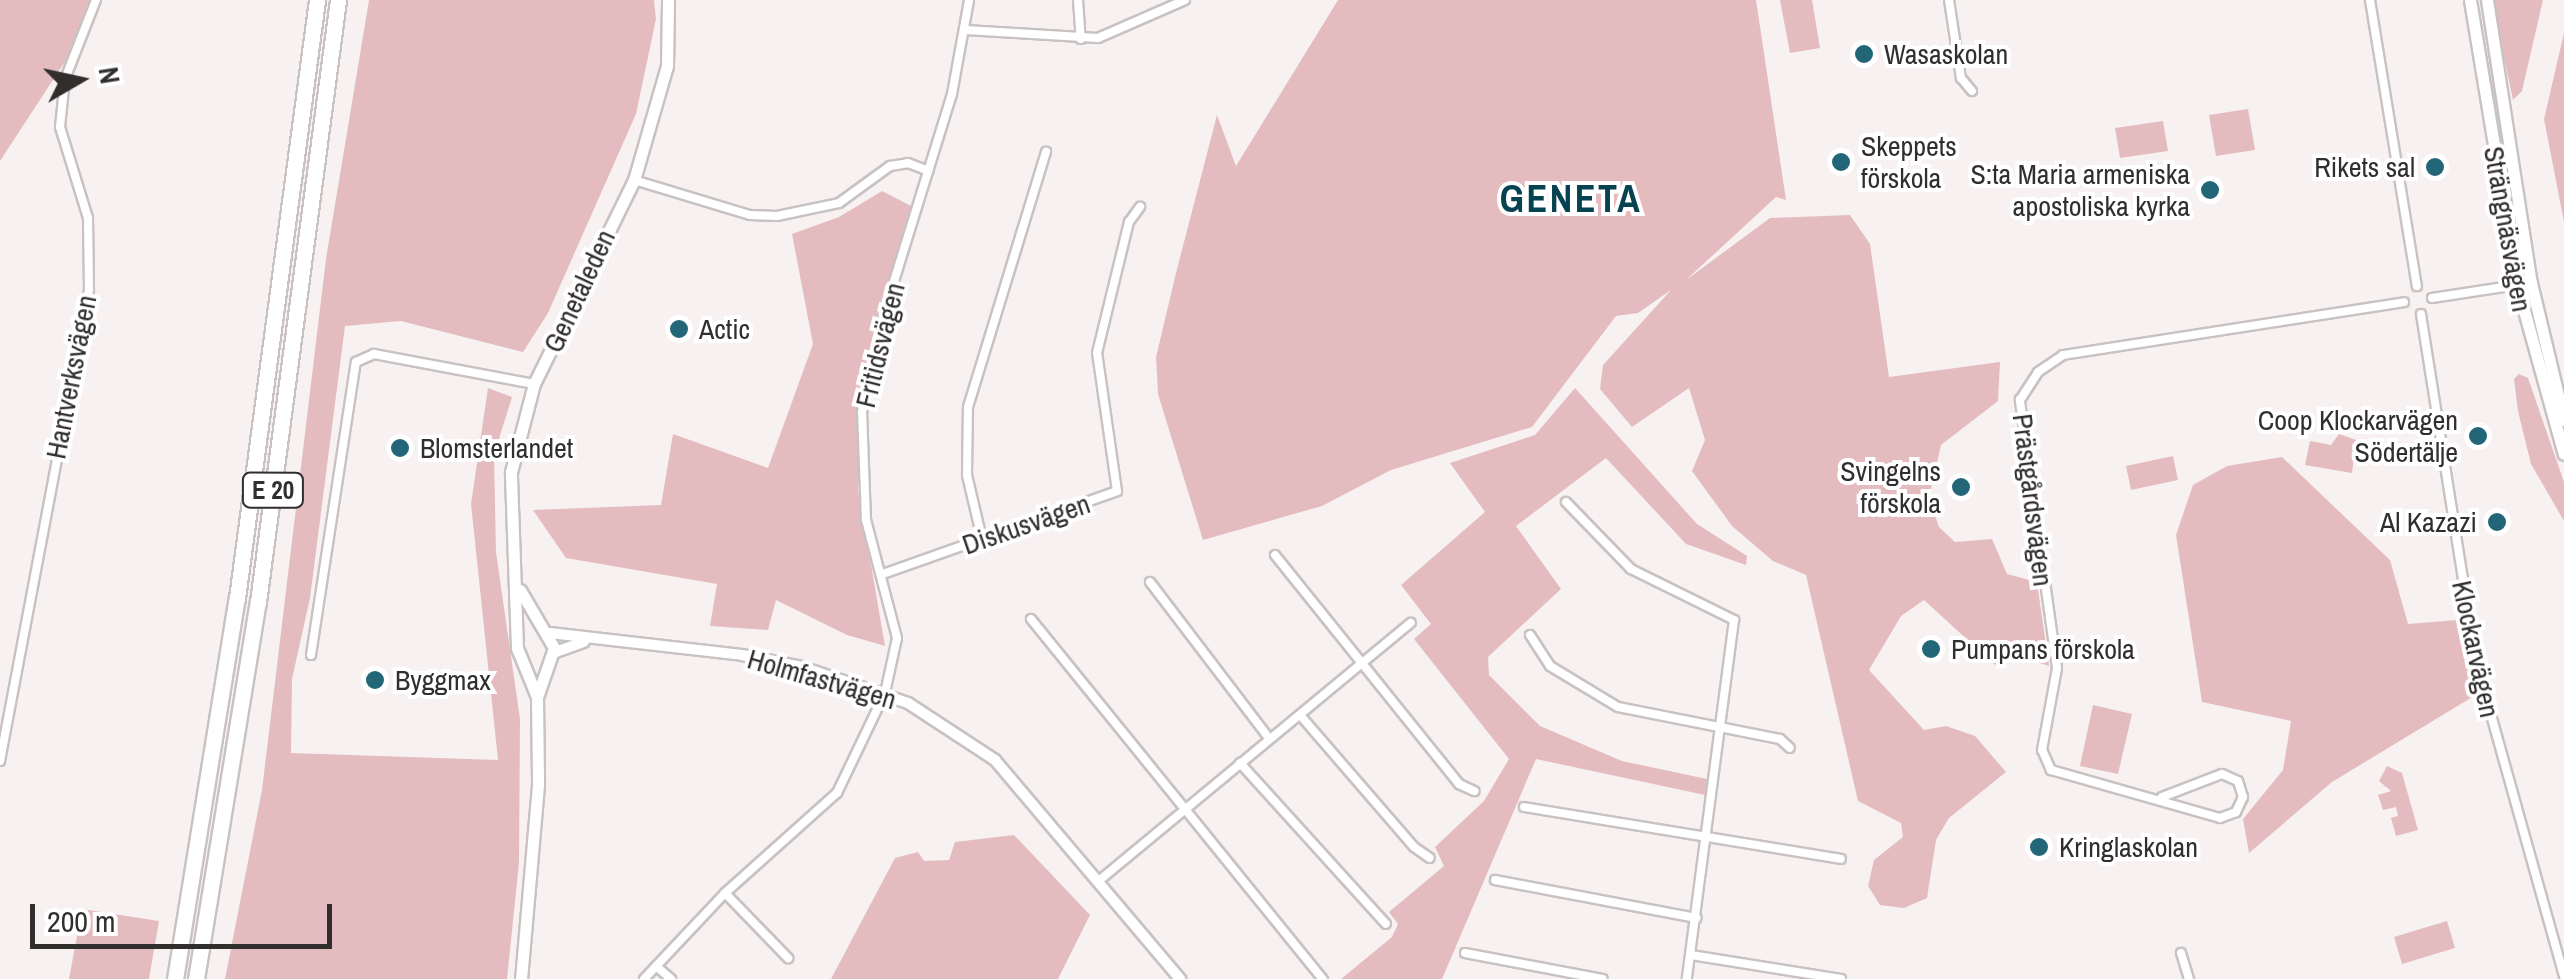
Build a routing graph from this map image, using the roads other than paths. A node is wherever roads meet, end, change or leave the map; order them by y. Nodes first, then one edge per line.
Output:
1 (96, 0) edge
2 (317, 0) edge
3 (338, 0) edge
4 (668, 0) edge
5 (969, 0) edge
6 (1078, 0) edge
7 (1185, 0) edge
8 (1948, 0) edge
9 (2370, 0) edge
10 (2470, 0) edge
11 (2488, 0) edge
12 (966, 30) junction
13 (1081, 39) junction
14 (1972, 91) dead end
15 (1046, 152) dead end
16 (929, 171) junction
17 (634, 180) junction
18 (1140, 207) dead end
19 (2531, 283) junction
20 (2517, 285) junction
21 (2416, 286) junction
22 (2432, 298) junction
23 (2404, 302) junction
24 (2421, 314) junction
25 (534, 384) junction
26 (2564, 420) edge
27 (2564, 454) edge
28 (1566, 502) dead end
29 (982, 539) junction
30 (1275, 556) dead end
31 (884, 574) junction
32 (1150, 582) dead end
33 (518, 586) junction
34 (1031, 619) dead end
35 (1412, 622) dead end
36 (545, 630) junction
37 (521, 633) junction
38 (1530, 635) dead end
39 (585, 642) junction
40 (310, 655) dead end
41 (549, 657) junction
42 (521, 658) junction
43 (1360, 664) junction
44 (885, 693) junction
45 (536, 697) junction
46 (1300, 715) junction
47 (1722, 730) junction
48 (1270, 738) junction
49 (1790, 748) dead end
50 (0, 761) edge
51 (1240, 763) junction
52 (1474, 791) dead end
53 (2162, 798) junction
54 (1524, 807) dead end
55 (1183, 813) junction
56 (1706, 842) junction
57 (1430, 858) dead end
58 (1841, 860) dead end
59 (1102, 878) junction
60 (1495, 880) dead end
61 (725, 893) junction
62 (1696, 918) junction
63 (1386, 924) dead end
64 (1465, 953) dead end
65 (2181, 953) dead end
66 (1690, 955) junction
67 (788, 958) dead end
68 (656, 966) junction
69 (2564, 978) edge
70 (175, 979) edge
71 (196, 979) edge
72 (521, 979) edge
73 (644, 979) edge
74 (671, 979) edge
75 (1179, 979) edge
76 (1323, 979) edge
77 (1603, 979) edge
78 (1687, 979) edge
79 (1841, 979) edge
80 (2189, 979) edge

1 - 50 street, Hantverksvägen
2 - 70 highway, E 20
3 - 71 highway, E 20
4 - 17 main road, Genetaleden
5 - 12 street, Fritidsvägen
6 - 13 street
7 - 13 street
8 - 14 street
9 - 21 street
10 - 20 main road, Strängnäsvägen
11 - 19 main road, Strängnäsvägen
12 - 13 street
12 - 16 street, Fritidsvägen
15 - 29 street
16 - 17 street
16 - 31 street, Fritidsvägen
17 - 25 main road, Genetaleden
18 - 29 street, Diskusvägen
19 - 20 street
19 - 26 main road, Strängnäsvägen
20 - 22 street
20 - 27 main road, Strängnäsvägen
21 - 22 street
21 - 23 street
22 - 24 street
23 - 24 street
23 - 53 street, Prästgårdsvägen
24 - 69 street, Klockarvägen
25 - 33 main road, Genetaleden
25 - 40 street
28 - 47 street
29 - 31 street, Diskusvägen
30 - 43 street
31 - 44 street, Fritidsvägen
32 - 48 street
33 - 36 main road, Genetaleden
33 - 37 main road, Genetaleden
34 - 55 street
35 - 43 street
36 - 37 main road
36 - 39 street, Holmfastvägen
36 - 41 main road, Genetaleden
37 - 42 main road, Genetaleden
38 - 47 street
39 - 41 street, Holmfastvägen
39 - 44 street, Holmfastvägen
41 - 42 main road
41 - 45 main road, Genetaleden
42 - 45 main road, Genetaleden
43 - 46 street
43 - 52 street
44 - 59 street, Holmfastvägen
44 - 61 street, Fritidsvägen
45 - 72 main road, Genetaleden
46 - 48 street
46 - 57 street
47 - 49 street
47 - 56 street
48 - 51 street
51 - 55 street
51 - 63 street
53 - 53 street, Prästgårdsvägen
54 - 56 street
55 - 59 street
55 - 76 street
56 - 58 street
56 - 62 street
59 - 75 street, Holmfastvägen
60 - 62 street
61 - 67 street
61 - 68 street, Fritidsvägen
62 - 66 street
64 - 77 street
65 - 80 street
66 - 78 street
66 - 79 street
68 - 73 street, Fritidsvägen
68 - 74 street

